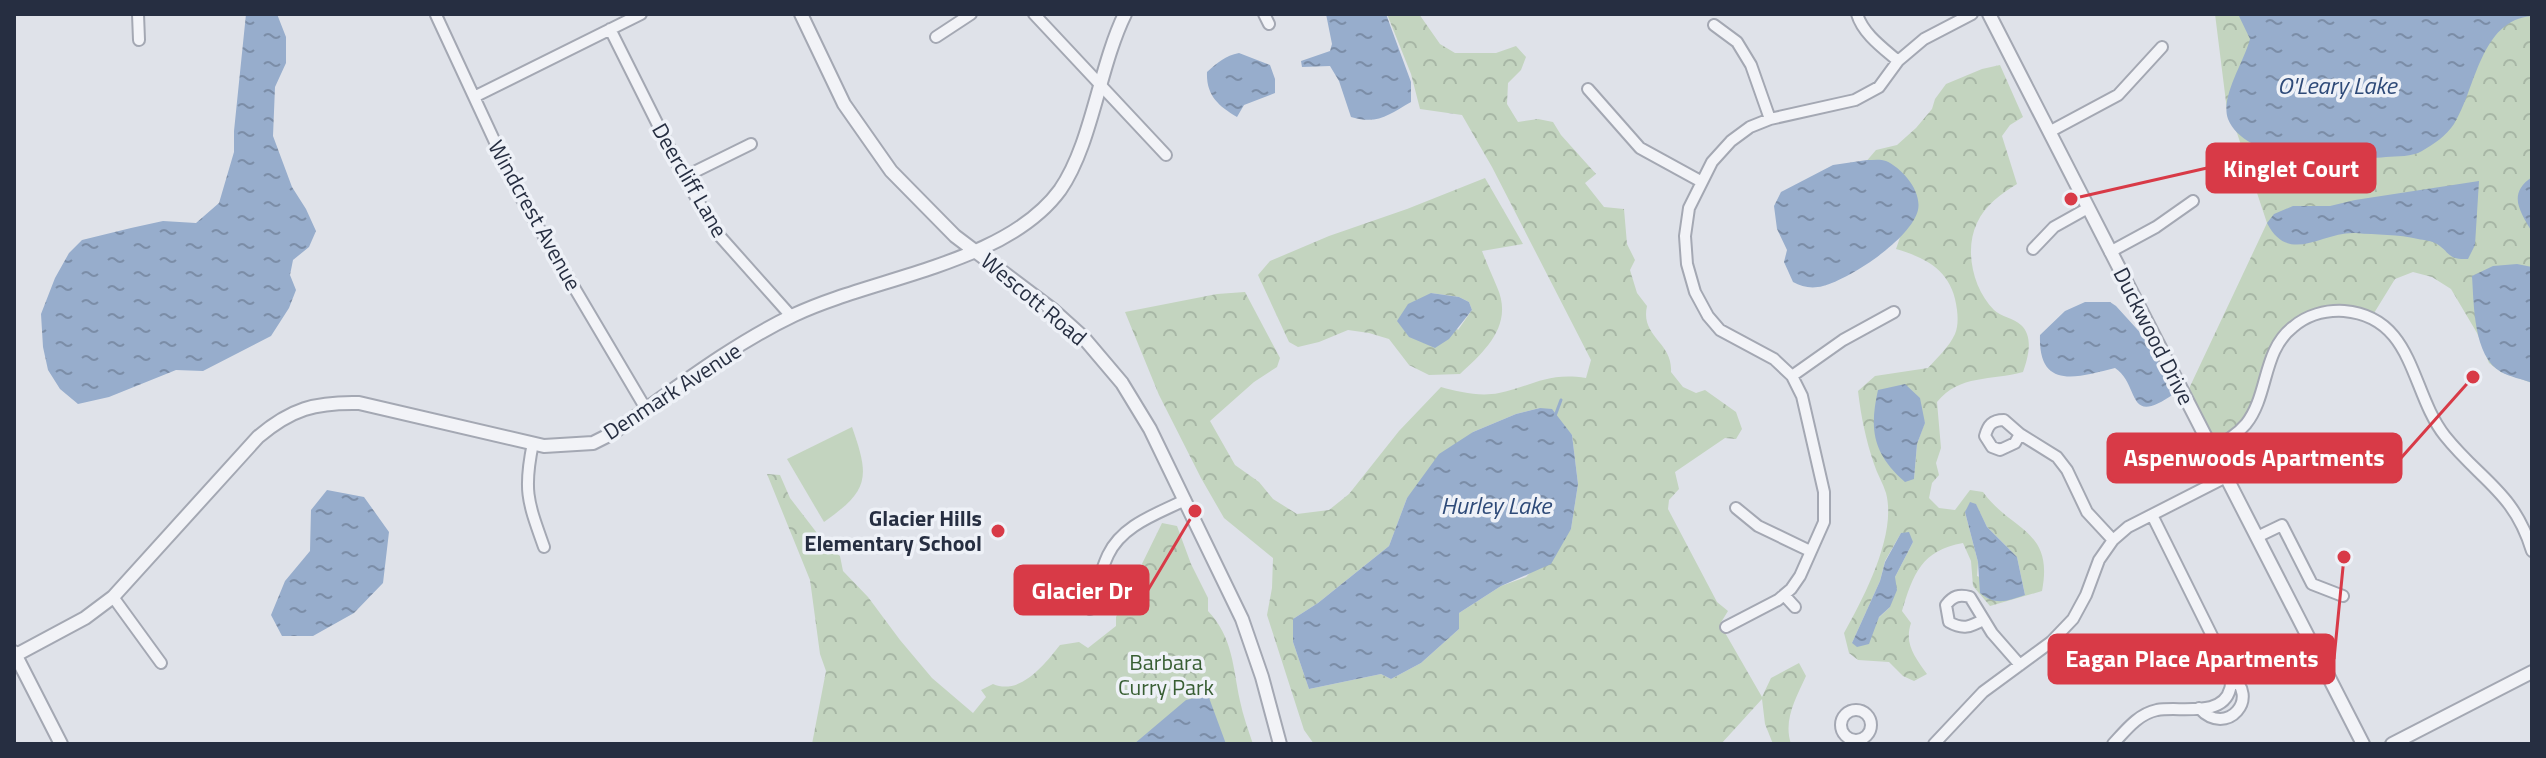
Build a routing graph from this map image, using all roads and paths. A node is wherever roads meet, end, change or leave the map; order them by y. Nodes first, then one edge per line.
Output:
1 (138, 14) edge
2 (433, 14) edge
3 (641, 14) edge
4 (801, 14) edge
5 (971, 14) edge
6 (1034, 14) edge
7 (1125, 14) edge
8 (1857, 14) edge
9 (1972, 14) edge
10 (1989, 14) edge
11 (1714, 25) dead end
12 (610, 29) junction
13 (936, 37) dead end
14 (139, 40) dead end
15 (2162, 47) dead end
16 (1898, 61) junction
17 (1099, 84) junction
18 (1588, 89) dead end
19 (474, 97) junction
20 (1770, 119) junction
21 (2049, 132) junction
22 (751, 144) dead end
23 (1166, 155) dead end
24 (684, 177) junction
25 (1702, 182) junction
26 (2193, 201) dead end
27 (2088, 208) junction
28 (2033, 249) dead end
29 (977, 251) junction
30 (2110, 252) junction
31 (1894, 312) dead end
32 (791, 316) junction
33 (1792, 376) junction
34 (646, 409) junction
35 (2020, 434) dead end
36 (533, 443) junction
37 (2211, 449) junction
38 (2226, 477) junction
39 (1185, 500) junction
40 (1736, 508) dead end
41 (2152, 515) junction
42 (2257, 537) junction
43 (2113, 540) junction
44 (544, 547) dead end
45 (1810, 551) junction
46 (2532, 551) edge
47 (1784, 595) junction
48 (2343, 596) dead end
49 (113, 597) junction
50 (1795, 607) dead end
51 (1090, 609) dead end
52 (1983, 620) dead end
53 (1726, 627) dead end
54 (15, 654) edge
55 (161, 663) dead end
56 (2020, 665) junction
57 (2532, 672) edge
58 (2230, 676) junction
59 (2199, 708) junction
60 (61, 744) edge
61 (1280, 744) edge
62 (1934, 744) edge
63 (2113, 744) edge
64 (2363, 744) edge
65 (2392, 744) edge

1 - 14 street
2 - 19 street, Windcrest Avenue
3 - 12 street
4 - 29 street, Wescott Road
5 - 13 street
6 - 17 street
7 - 17 street, Denmark Avenue
8 - 16 street
9 - 16 street
10 - 21 street, Duckwood Drive
11 - 20 street
12 - 19 street
12 - 24 street, Deercliff Lane
15 - 21 street
16 - 20 street
17 - 23 street
17 - 29 street, Denmark Avenue
18 - 25 street
19 - 34 street, Windcrest Avenue
20 - 25 street
21 - 27 street, Duckwood Drive
22 - 24 street
24 - 32 street, Deercliff Lane
25 - 33 street
26 - 30 street
27 - 28 street
27 - 30 street, Duckwood Drive
29 - 32 street, Denmark Avenue
29 - 39 street, Wescott Road
30 - 37 street, Duckwood Drive
31 - 33 street
32 - 34 street, Denmark Avenue
33 - 45 street
34 - 36 street, Denmark Avenue
35 - 43 street
36 - 44 street
36 - 49 street, Denmark Avenue
37 - 38 street, Duckwood Drive
37 - 46 street
38 - 41 street
38 - 42 street, Duckwood Drive
39 - 51 street
39 - 61 street, Wescott Road
40 - 45 street
41 - 43 street
41 - 58 street
42 - 48 street
42 - 64 street, Duckwood Drive
43 - 56 street
45 - 47 street
47 - 50 street
47 - 53 street
49 - 54 street, Denmark Avenue
49 - 55 street
52 - 56 street
54 - 60 street
56 - 62 street
57 - 65 street
58 - 59 street
58 - 59 street
59 - 63 street

